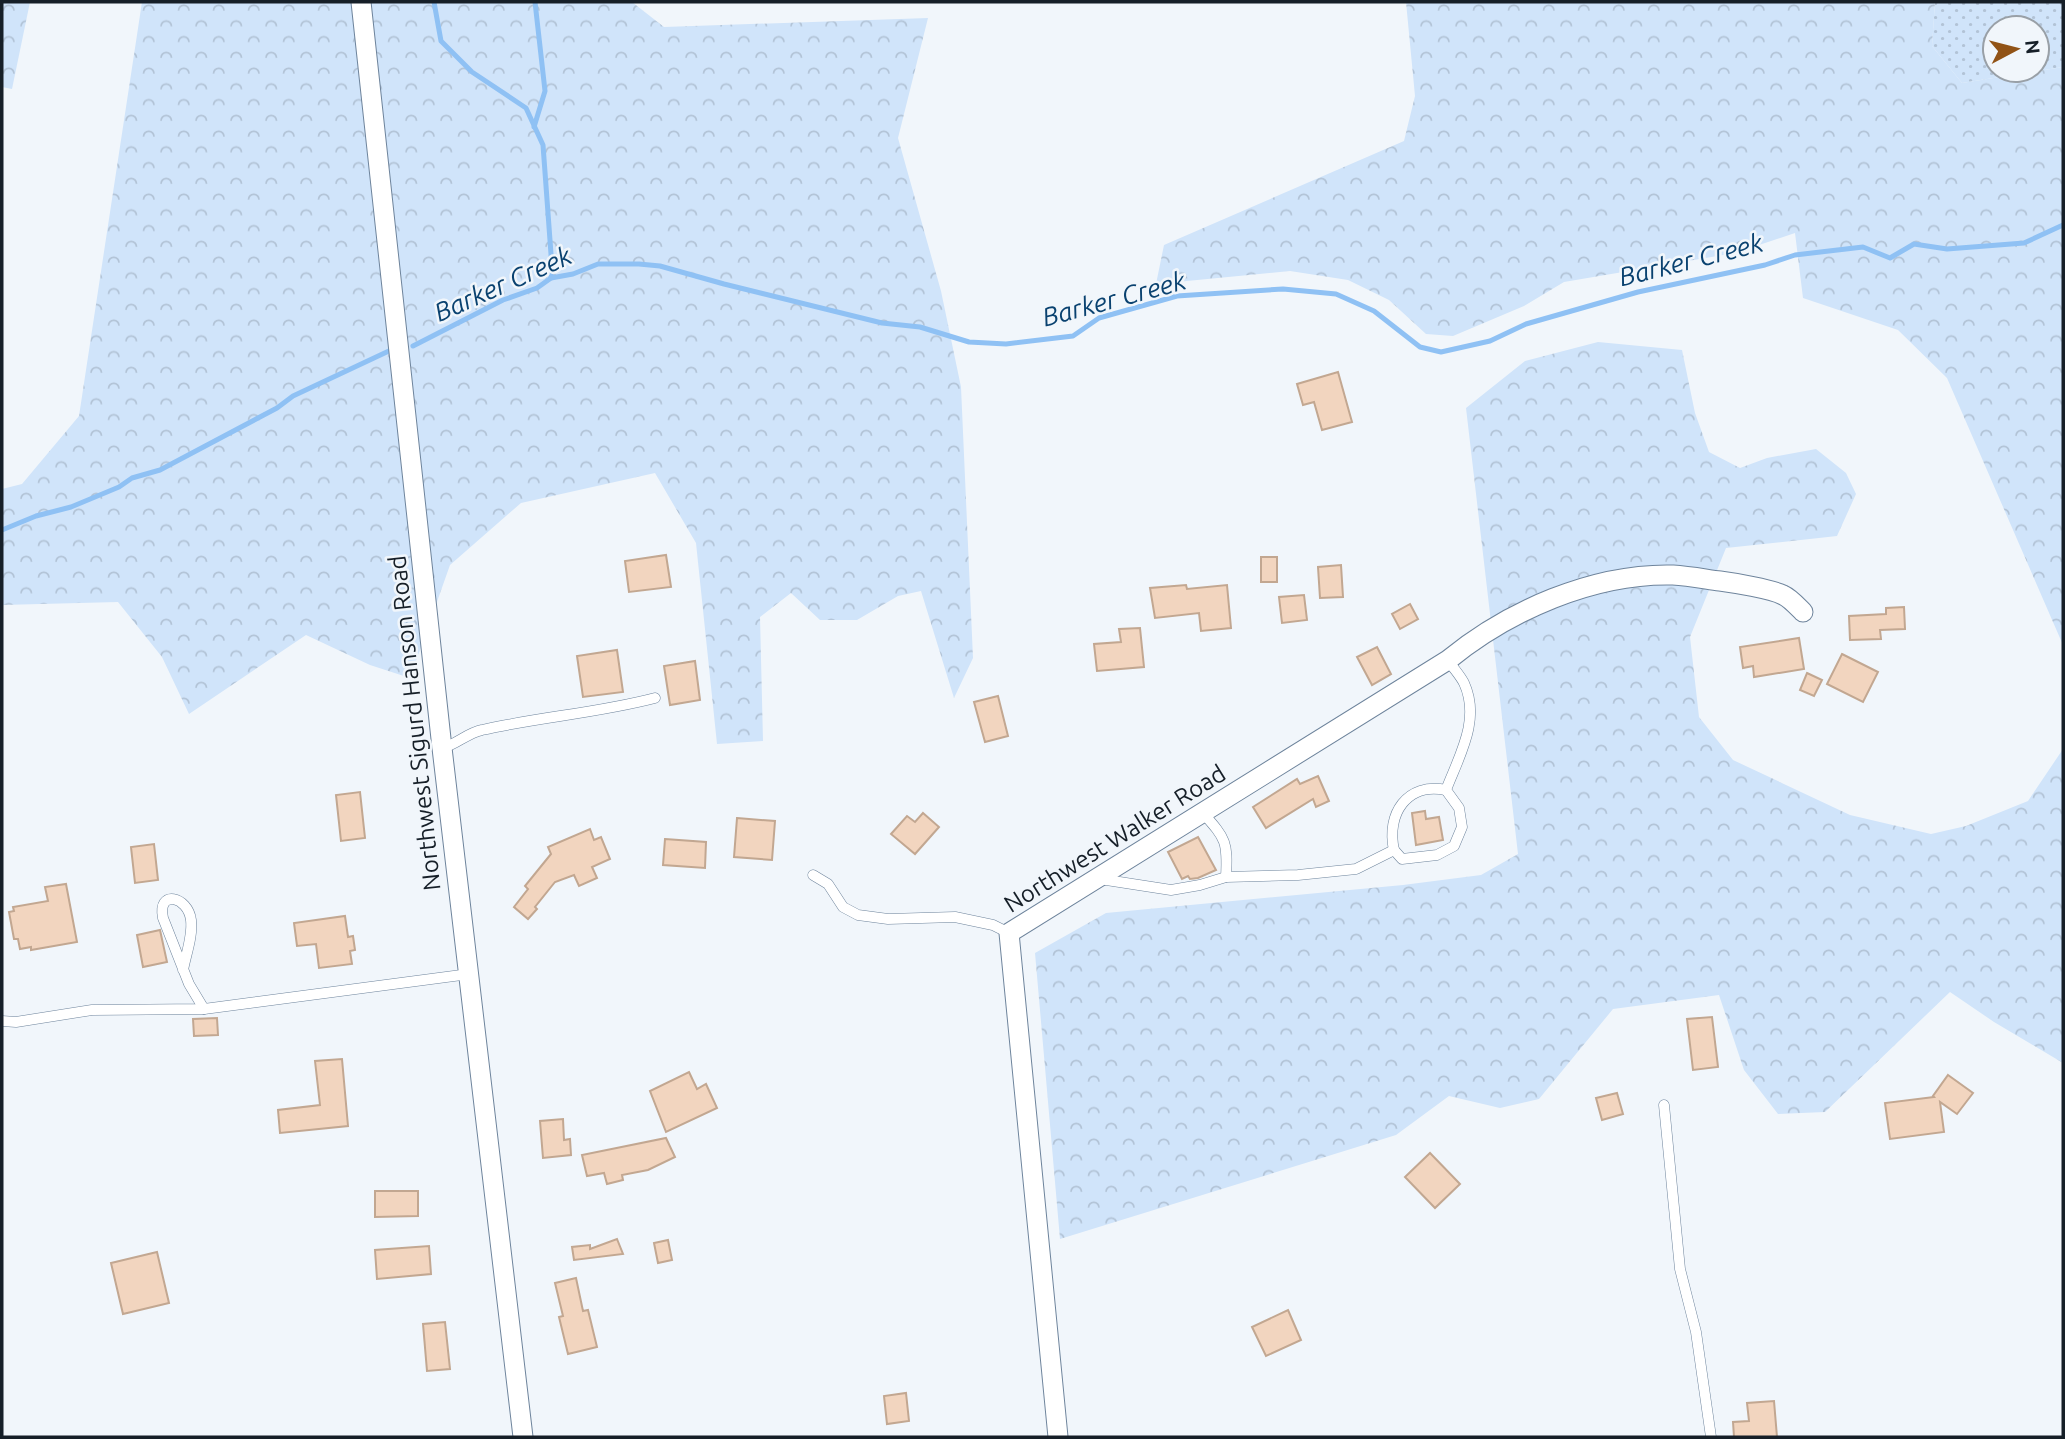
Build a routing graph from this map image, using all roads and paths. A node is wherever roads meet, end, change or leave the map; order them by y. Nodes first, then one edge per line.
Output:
1 (362, 2) edge
2 (1803, 612) dead end
3 (1454, 655) junction
4 (654, 698) dead end
5 (442, 748) junction
6 (1446, 790) junction
7 (1203, 813) junction
8 (1394, 850) junction
9 (813, 875) dead end
10 (1226, 877) junction
11 (1097, 879) junction
12 (1009, 933) junction
13 (183, 970) junction
14 (469, 974) junction
15 (204, 1009) junction
16 (2, 1021) edge
17 (1664, 1105) dead end
18 (523, 1437) edge
19 (1058, 1437) edge
20 (1711, 1437) edge

1 - 5 street, Northwest Sigurd Hanson Road
2 - 3 street, Northwest Walker Road
3 - 6 lane
3 - 7 street, Northwest Walker Road
4 - 5 lane
5 - 14 street, Northwest Sigurd Hanson Road
6 - 8 lane
6 - 8 lane
7 - 10 lane
7 - 11 street, Northwest Walker Road
8 - 10 lane
9 - 12 lane
10 - 11 lane
11 - 12 street, Northwest Walker Road
12 - 19 street, Northwest Walker Road
13 - 13 lane
13 - 15 lane
14 - 15 lane
14 - 18 street, Northwest Sigurd Hanson Road
15 - 16 lane
17 - 20 lane

